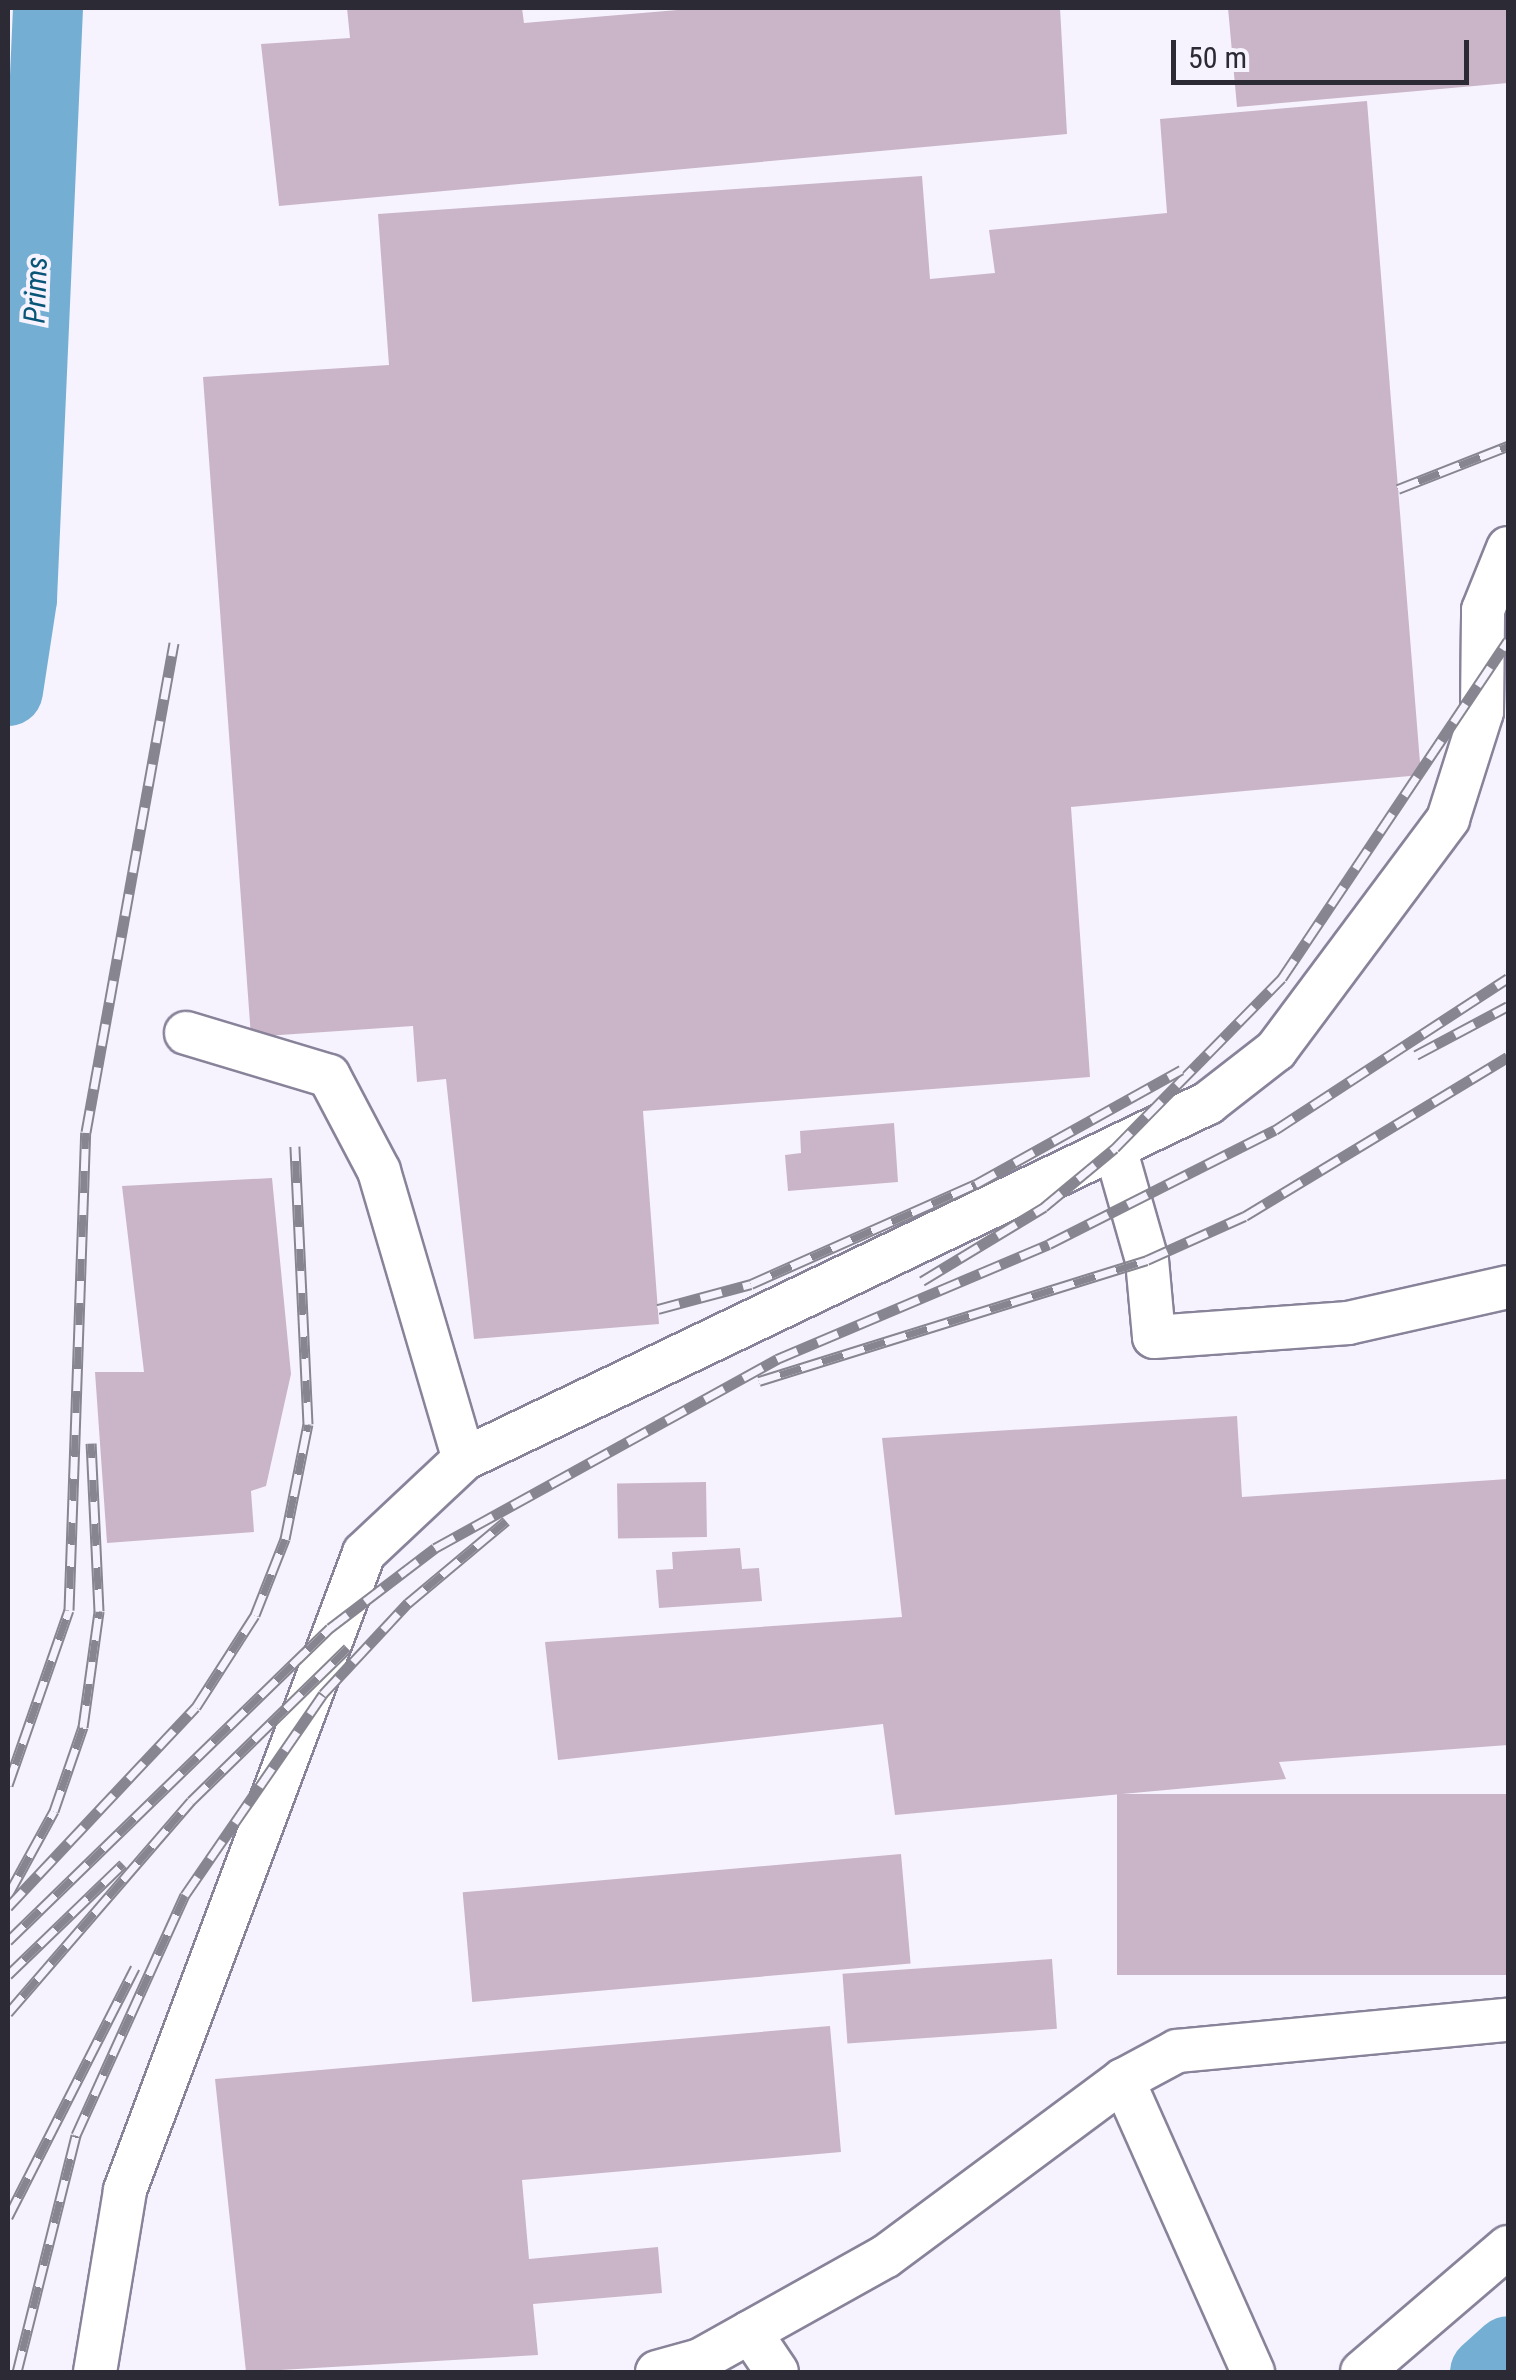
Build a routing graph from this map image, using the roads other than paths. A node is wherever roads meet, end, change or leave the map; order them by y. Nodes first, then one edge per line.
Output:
1 (1508, 548) edge
2 (1495, 714) edge
3 (186, 1034) dead end
4 (1114, 1148) junction
5 (1508, 1287) edge
6 (464, 1459) junction
7 (1508, 2020) edge
8 (1123, 2080) junction
9 (1508, 2246) edge
10 (750, 2332) junction
11 (94, 2372) edge
12 (657, 2372) edge
13 (776, 2372) edge
14 (1253, 2372) edge
15 (1362, 2372) edge

1 - 2 lane
2 - 4 lane
3 - 6 lane
4 - 5 lane
4 - 6 lane
6 - 11 lane
7 - 8 lane
8 - 10 lane
8 - 14 lane
9 - 15 lane
10 - 12 lane
10 - 13 lane

